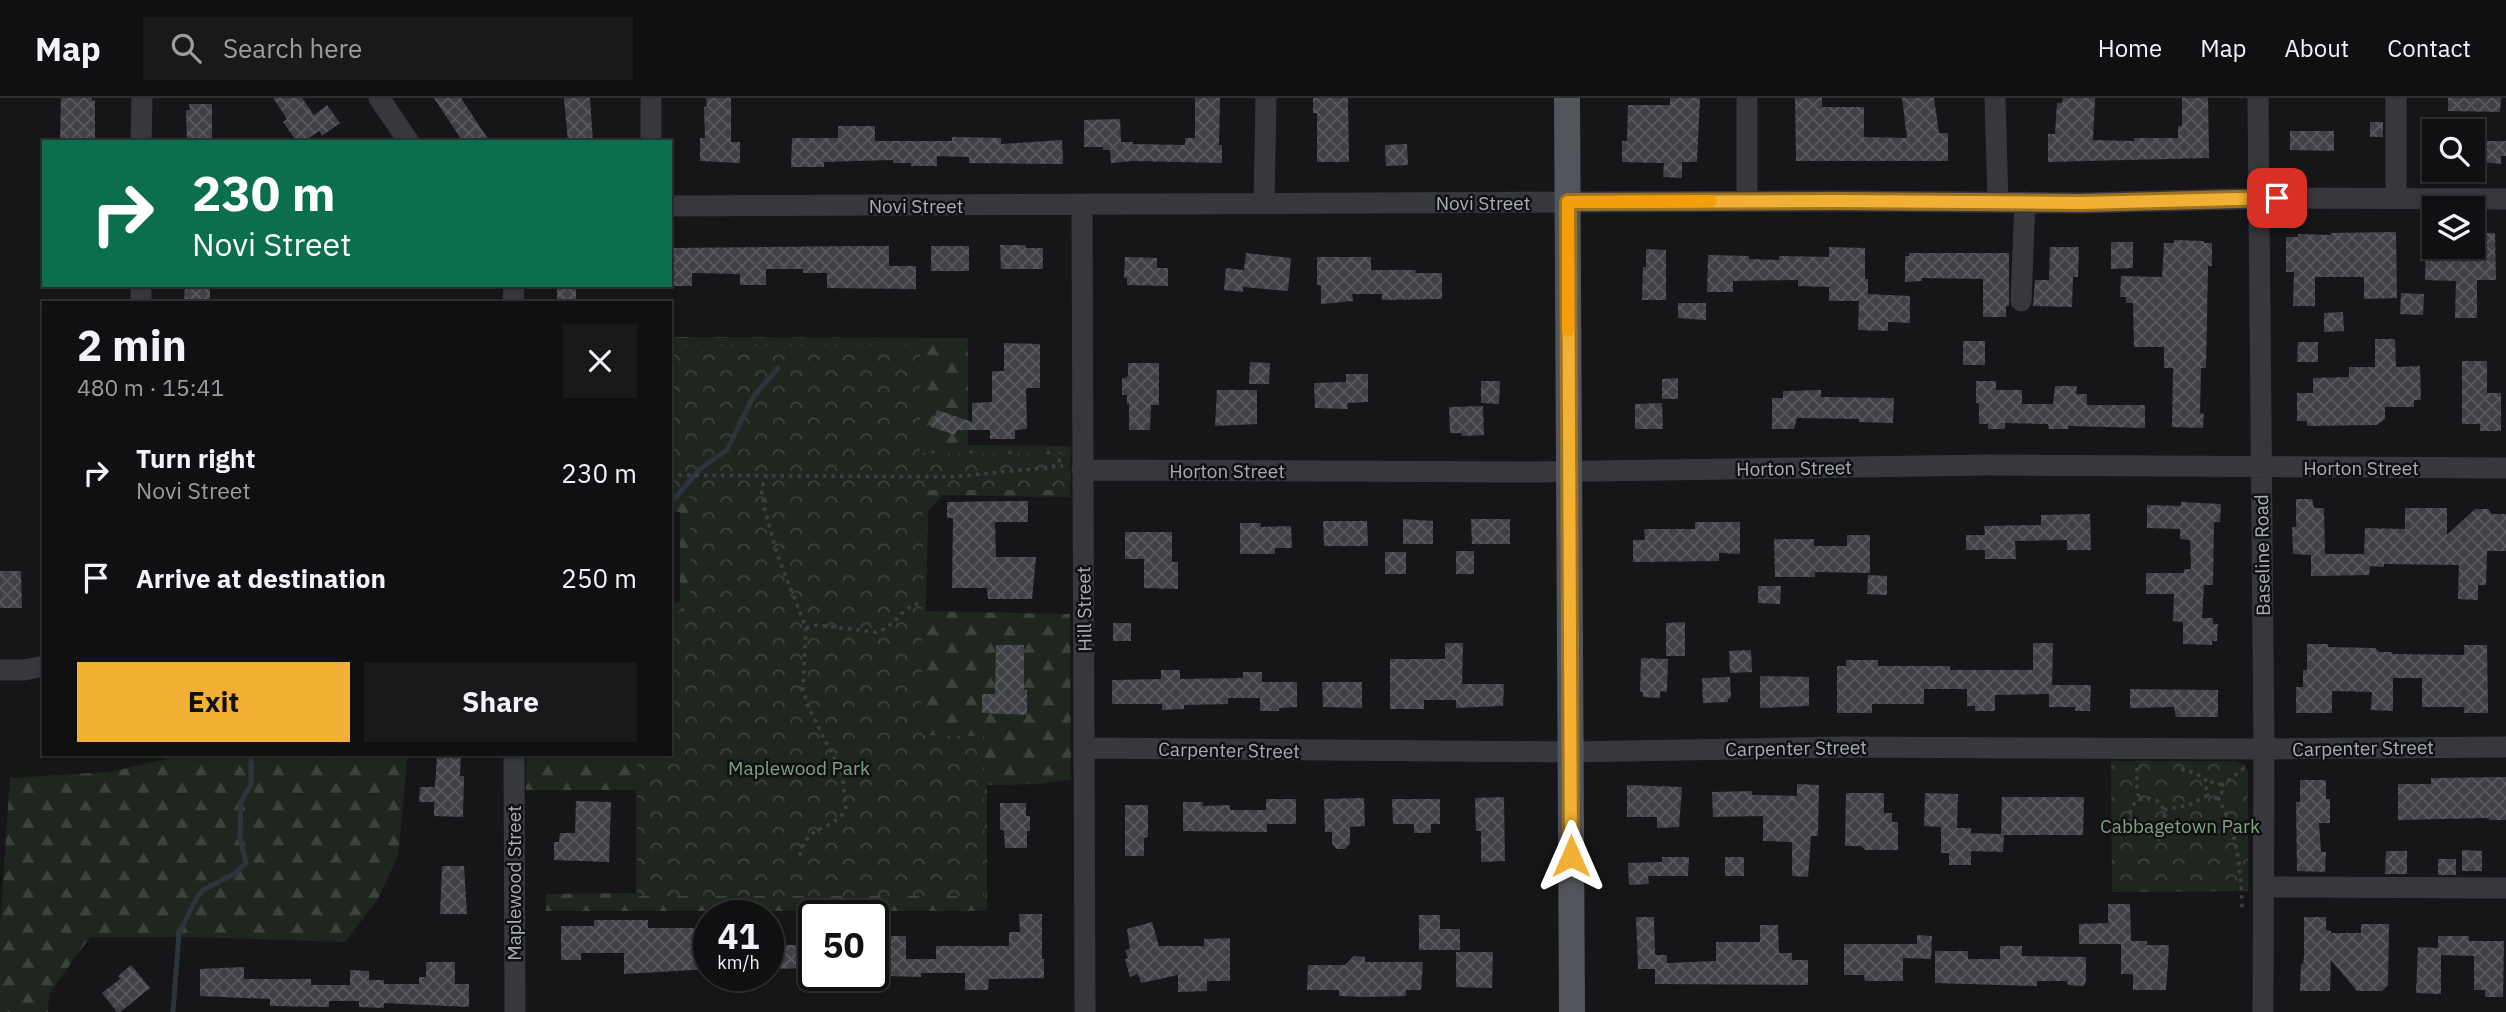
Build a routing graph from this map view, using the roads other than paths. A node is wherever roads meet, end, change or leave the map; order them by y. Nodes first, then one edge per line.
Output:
1 (142, 98) edge
2 (379, 98) edge
3 (651, 98) edge
4 (1266, 98) edge
5 (1567, 98) edge
6 (1747, 98) edge
7 (1995, 98) edge
8 (2259, 98) edge
9 (2396, 98) edge
10 (141, 140) edge
11 (409, 140) edge
12 (651, 140) edge
13 (2258, 198) junction
14 (2396, 198) junction
15 (2506, 199) edge
16 (1747, 201) junction
17 (1568, 202) junction
18 (1998, 202) junction
19 (2025, 202) junction
20 (1264, 204) junction
21 (1082, 205) junction
22 (672, 206) edge
23 (2021, 301) dead end
24 (2262, 467) junction
25 (2506, 468) edge
26 (1083, 470) junction
27 (1569, 472) junction
28 (42, 666) edge
29 (0, 670) edge
30 (2506, 747) edge
31 (1085, 748) junction
32 (2264, 749) junction
33 (1571, 752) junction
34 (514, 756) edge
35 (2264, 887) junction
36 (2506, 888) edge
37 (515, 1012) edge
38 (1085, 1012) edge
39 (1572, 1012) edge
40 (2263, 1012) edge

1 - 10 street
2 - 11 street
3 - 12 street
4 - 20 street
5 - 17 main road
6 - 16 street
7 - 18 street
8 - 13 street, Baseline Road
9 - 14 street
13 - 14 street, Novi Street
13 - 19 street, Novi Street
13 - 24 street, Baseline Road
14 - 15 street, Novi Street
16 - 17 street, Novi Street
16 - 18 street, Novi Street
17 - 20 street, Novi Street
17 - 27 main road
18 - 19 street, Novi Street
19 - 23 street
20 - 21 street, Novi Street
21 - 22 street, Novi Street
21 - 26 street, Hill Street
24 - 25 street, Horton Street
24 - 27 street, Horton Street
24 - 32 street, Baseline Road
26 - 27 street, Horton Street
26 - 31 street, Hill Street
27 - 33 main road
28 - 29 street
30 - 32 street, Carpenter Street
31 - 33 street, Carpenter Street
31 - 38 street, Hill Street
32 - 33 street, Carpenter Street
32 - 35 street, Baseline Road
33 - 39 main road
34 - 37 street, Maplewood Street
35 - 36 street
35 - 40 street, Baseline Road

